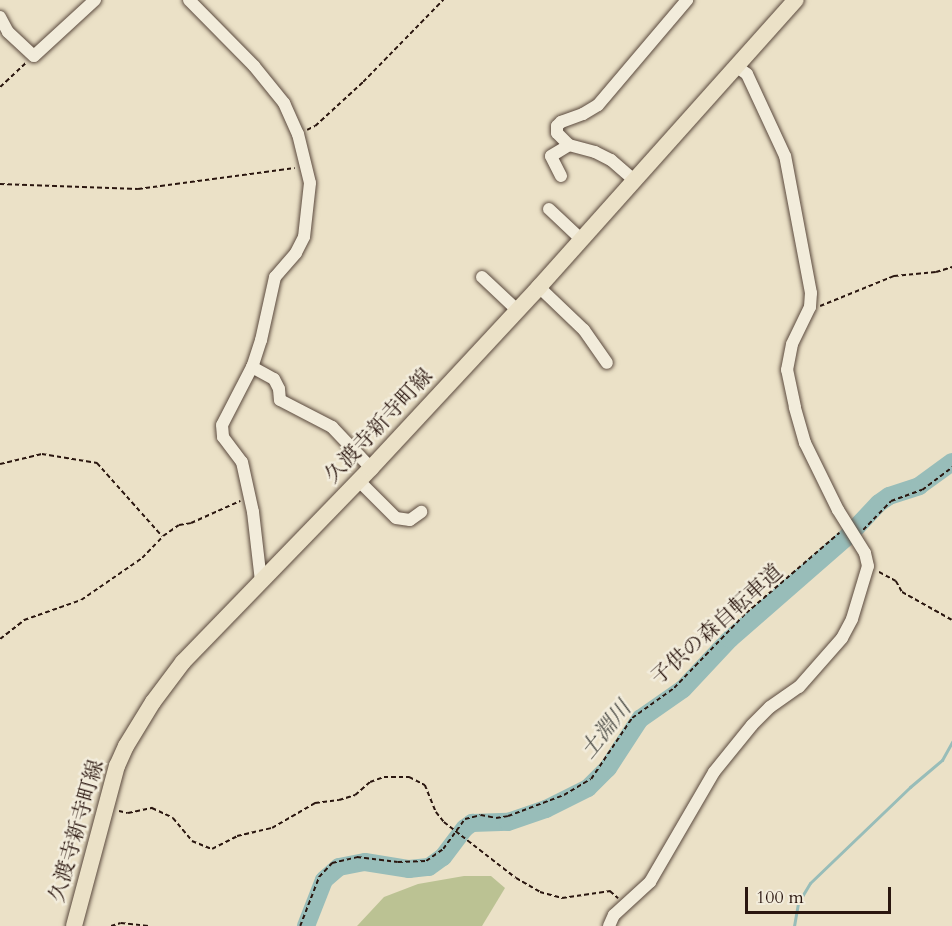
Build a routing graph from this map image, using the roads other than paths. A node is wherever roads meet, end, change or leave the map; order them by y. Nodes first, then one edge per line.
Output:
1 (95, 0) edge
2 (189, 0) edge
3 (687, 0) edge
4 (796, 0) edge
5 (0, 17) edge
6 (737, 66) junction
7 (568, 145) junction
8 (561, 176) dead end
9 (635, 182) junction
10 (549, 209) dead end
11 (582, 240) junction
12 (482, 277) dead end
13 (539, 287) junction
14 (518, 310) junction
15 (607, 363) dead end
16 (252, 367) junction
17 (372, 468) junction
18 (359, 481) junction
19 (421, 512) dead end
20 (261, 581) junction
21 (74, 926) edge
22 (609, 926) edge

1 - 5 street
2 - 16 street
3 - 7 street
4 - 6 main road, 久渡寺新寺町線
6 - 9 main road, 久渡寺新寺町線
6 - 22 street
7 - 8 street
7 - 9 street
9 - 11 main road, 久渡寺新寺町線
10 - 11 street
11 - 13 main road, 久渡寺新寺町線
12 - 14 street
13 - 14 main road, 久渡寺新寺町線
13 - 15 street
14 - 17 main road, 久渡寺新寺町線
16 - 17 street
16 - 20 street
17 - 18 main road, 久渡寺新寺町線
18 - 19 street
18 - 20 main road, 久渡寺新寺町線
20 - 21 main road, 久渡寺新寺町線

